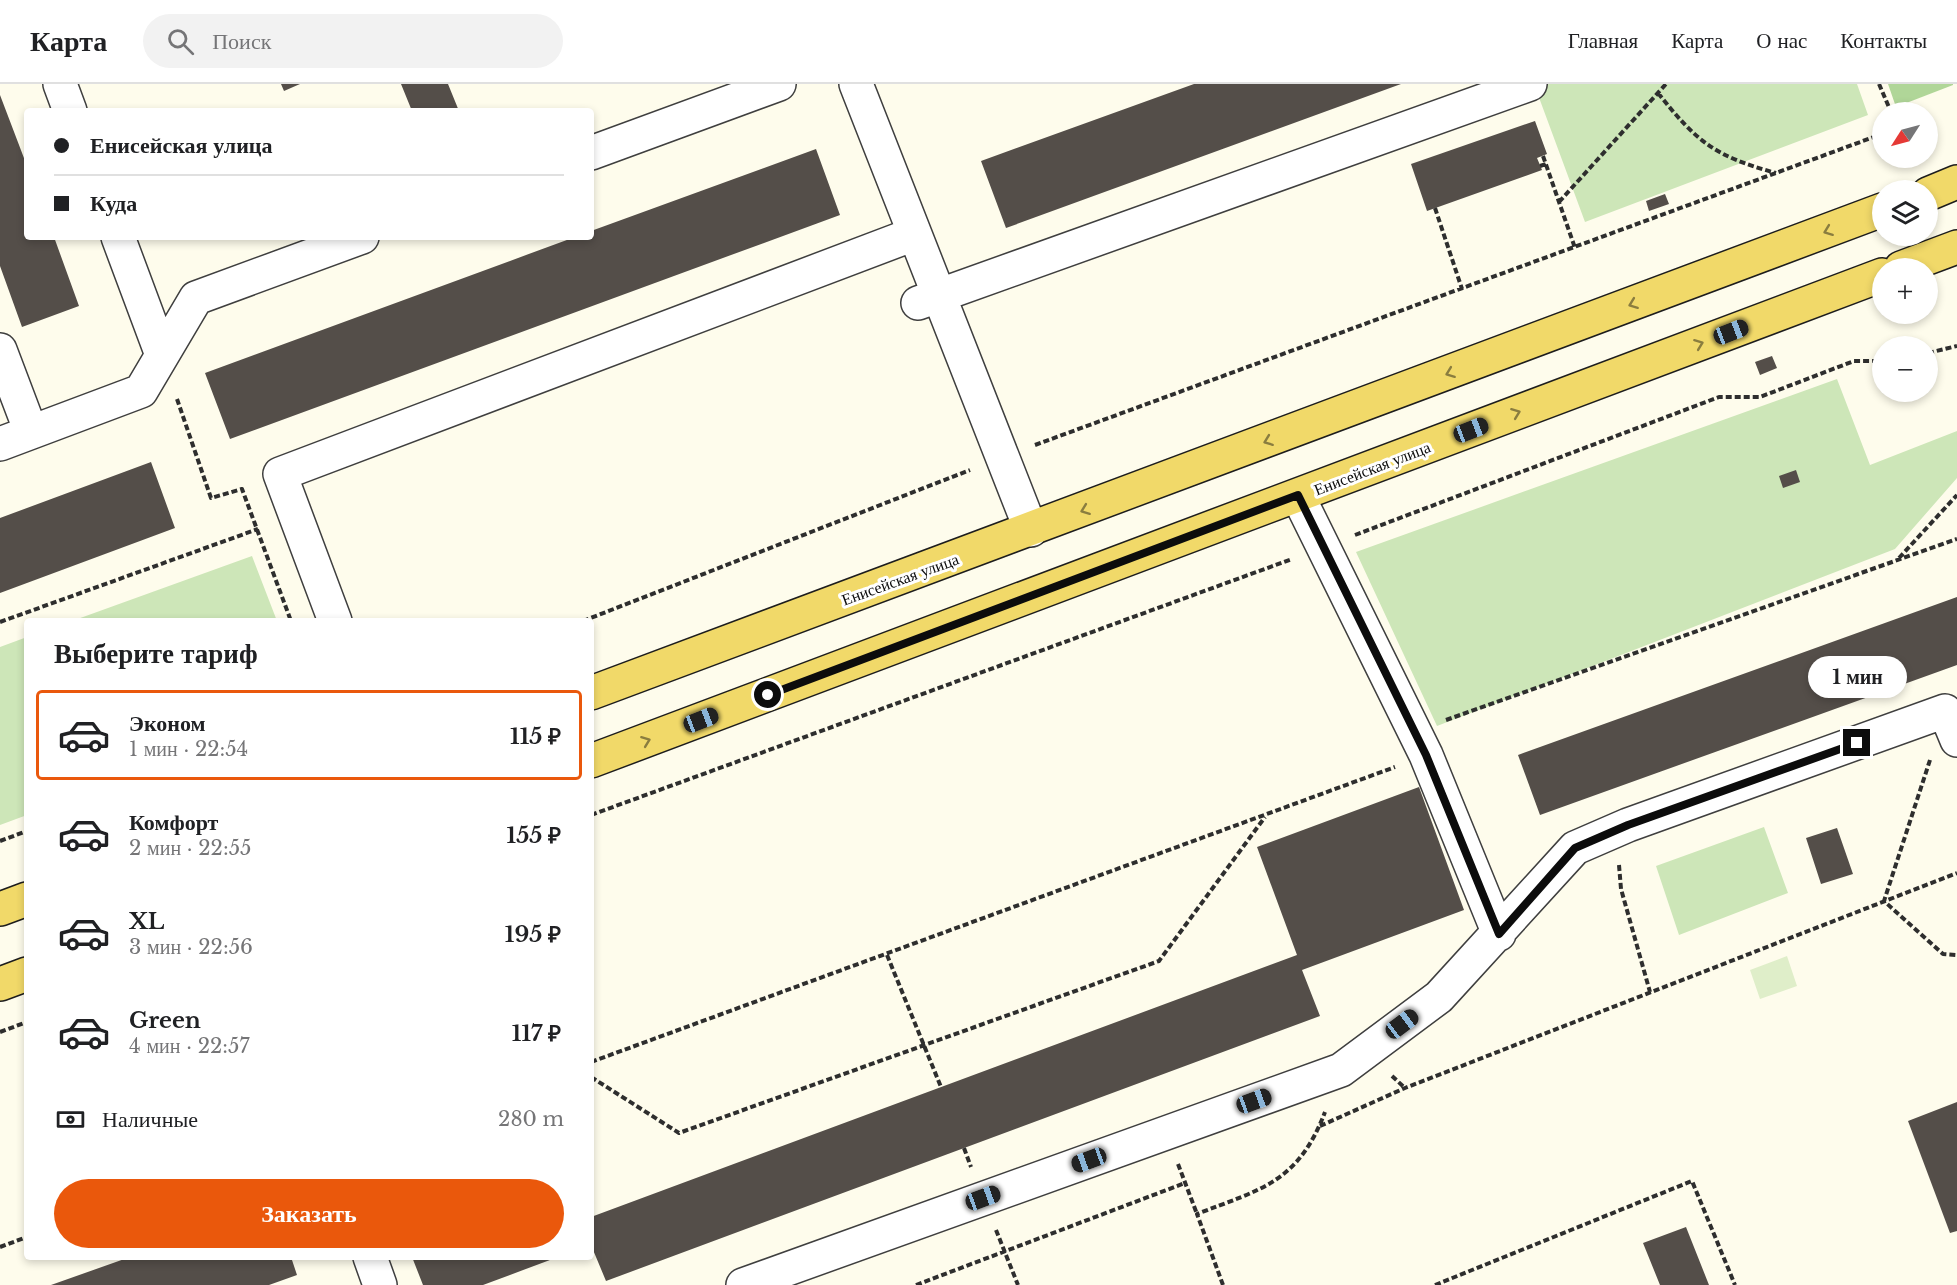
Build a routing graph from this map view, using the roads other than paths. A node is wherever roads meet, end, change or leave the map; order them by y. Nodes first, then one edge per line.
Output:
1 (60, 84) edge
2 (779, 84) edge
3 (856, 84) edge
4 (1530, 84) edge
5 (69, 108) edge
6 (594, 152) edge
7 (1957, 182) edge
8 (1938, 190) edge
9 (1872, 214) edge
10 (914, 234) junction
11 (119, 240) edge
12 (354, 240) edge
13 (1957, 247) edge
14 (1928, 258) edge
15 (1872, 279) edge
16 (929, 299) junction
17 (0, 350) edge
18 (162, 355) junction
19 (31, 432) junction
20 (0, 444) edge
21 (1298, 495) junction
22 (1031, 530) junction
23 (334, 618) edge
24 (594, 692) edge
25 (1951, 726) edge
26 (594, 760) edge
27 (24, 900) edge
28 (0, 909) edge
29 (1499, 934) junction
30 (24, 975) edge
31 (0, 984) edge
32 (371, 1260) edge
33 (380, 1285) edge
34 (743, 1285) edge

1 - 5 lane
2 - 6 lane
3 - 10 lane
4 - 16 lane
7 - 8 main road
9 -> 22 main road, Енисейская улица
10 - 16 lane
10 - 23 lane
11 - 18 lane
12 - 18 lane
13 - 14 main road
21 -> 15 main road, Енисейская улица
16 - 22 lane
17 - 19 lane
18 - 19 lane
19 - 20 lane
26 -> 21 main road, Енисейская улица
21 - 29 lane
22 - 24 main road, Енисейская улица
25 - 29 lane
27 - 28 main road
29 - 34 lane
30 - 31 main road
32 - 33 lane

